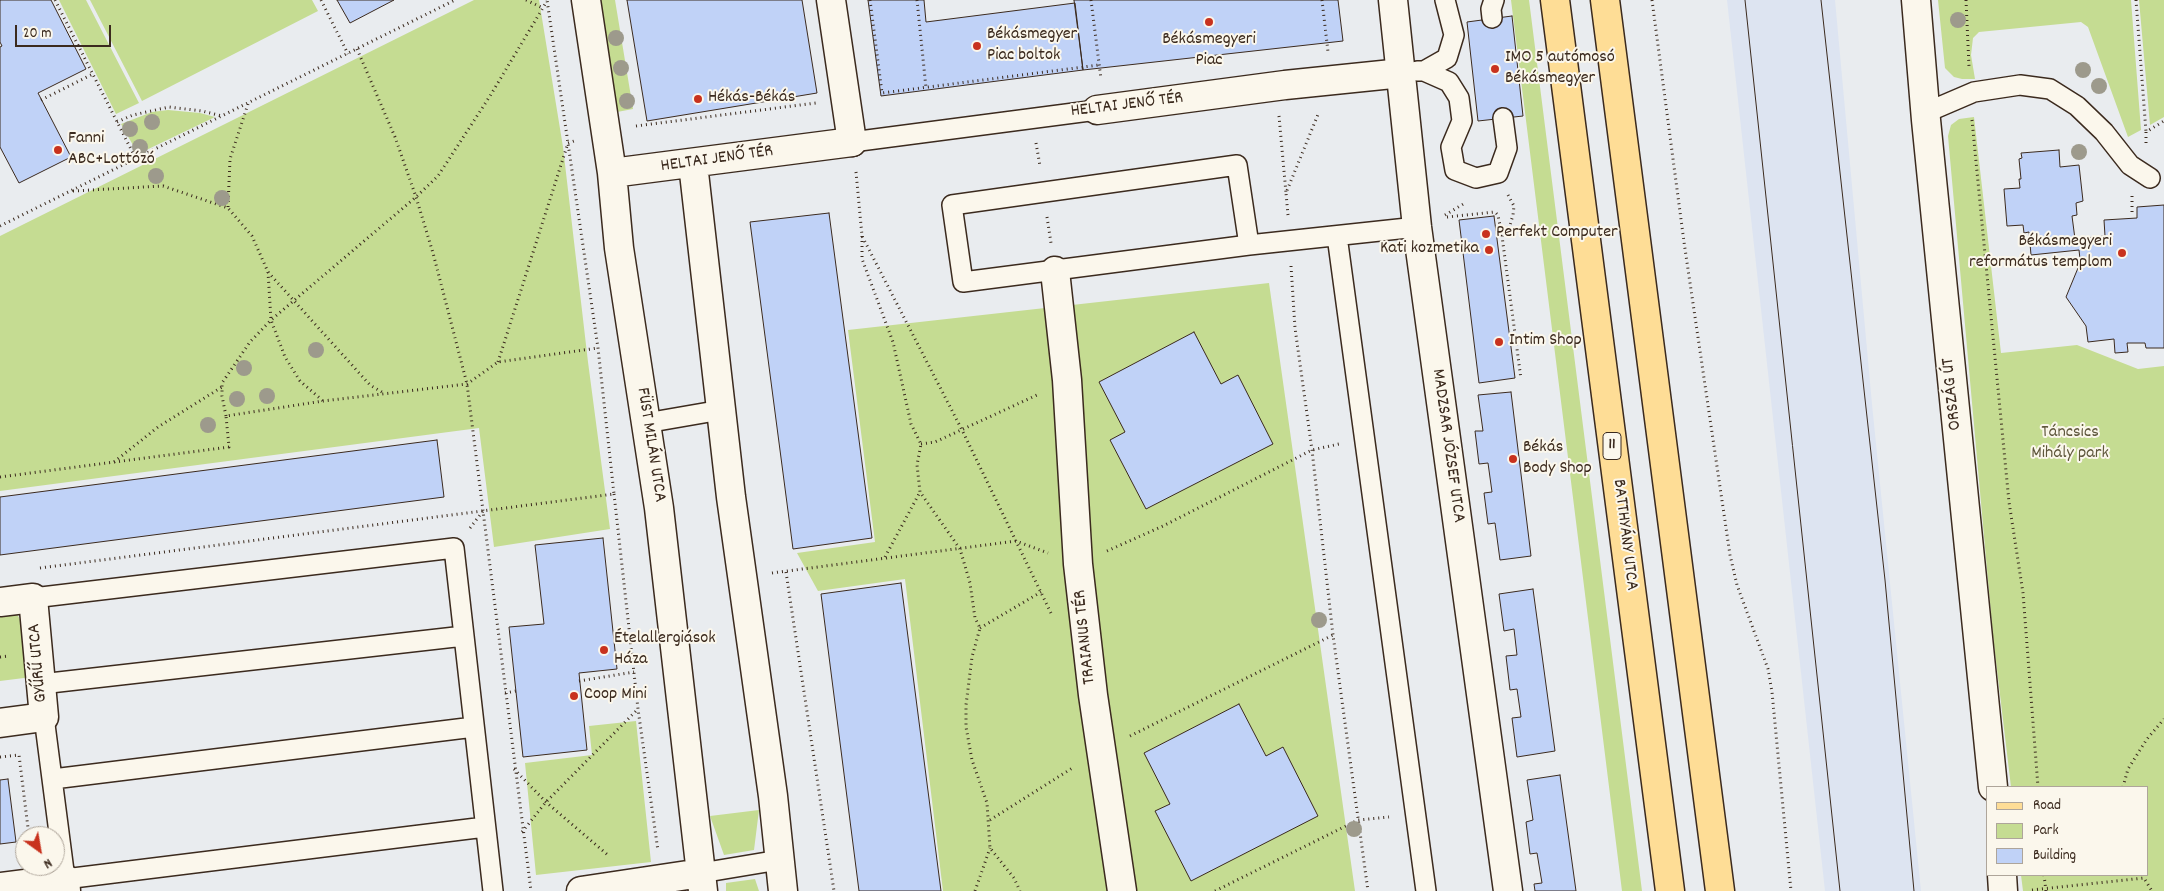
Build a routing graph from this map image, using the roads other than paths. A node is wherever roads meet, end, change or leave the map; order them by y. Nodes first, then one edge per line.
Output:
1 (586, 0) edge
2 (831, 0) edge
3 (1393, 0) edge
4 (1445, 0) edge
5 (1555, 0) edge
6 (1605, 0) edge
7 (1916, 0) edge
8 (1413, 72) junction
9 (1099, 98) joint
10 (1925, 113) junction
11 (1503, 118) dead end
12 (852, 142) junction
13 (693, 164) junction
14 (612, 174) junction
15 (2150, 178) dead end
16 (1417, 227) junction
17 (1337, 236) junction
18 (1249, 245) junction
19 (1055, 271) junction
20 (722, 410) junction
21 (646, 423) junction
22 (33, 598) junction
23 (0, 602) edge
24 (464, 636) junction
25 (41, 684) junction
26 (44, 717) junction
27 (0, 723) edge
28 (474, 727) junction
29 (53, 779) junction
30 (1993, 786) edge
31 (486, 827) junction
32 (779, 860) junction
33 (2003, 876) edge
34 (702, 882) edge
35 (66, 885) edge
36 (0, 887) edge
37 (493, 891) edge
38 (581, 891) edge
39 (783, 891) edge
40 (1122, 891) edge
41 (1426, 891) edge
42 (1508, 891) edge
43 (1670, 891) edge
44 (1720, 891) edge
45 (2016, 891) edge

1 - 14 street, FÜST MILÁN UTCA
2 - 12 street
3 - 8 street, MADZSAR JÓZSEF UTCA
4 - 8 lane
5 - 43 main road, BATTHYÁNY UTCA / 11
6 - 44 main road
7 - 10 street, ORSZÁG ÚT
8 - 9 street, HELTAI JENŐ TÉR
8 - 11 lane
8 - 16 street, MADZSAR JÓZSEF UTCA
9 - 12 lane, HELTAI JENŐ TÉR
10 - 15 lane
10 - 30 street, ORSZÁG ÚT
12 - 13 street, HELTAI JENŐ TÉR
13 - 14 street, HELTAI JENŐ TÉR
13 - 20 street
14 - 21 street, FÜST MILÁN UTCA
16 - 17 lane
16 - 42 street, MADZSAR JÓZSEF UTCA
17 - 18 lane
17 - 41 lane
18 - 19 lane
18 - 19 lane
19 - 40 street, TRAIANUS TÉR
20 - 21 lane
20 - 32 street
21 - 34 street, FÜST MILÁN UTCA
22 - 23 street, GYŰRŰ UTCA
22 - 24 lane
22 - 25 street, GYŰRŰ UTCA
24 - 25 lane
24 - 28 lane
25 - 26 street, GYŰRŰ UTCA
26 - 27 street, GYŰRŰ UTCA
26 - 29 lane
28 - 29 lane
28 - 31 lane
29 - 35 lane
31 - 35 lane
31 - 37 lane
32 - 34 lane
32 - 39 street
33 - 45 street
34 - 38 street
35 - 36 street

